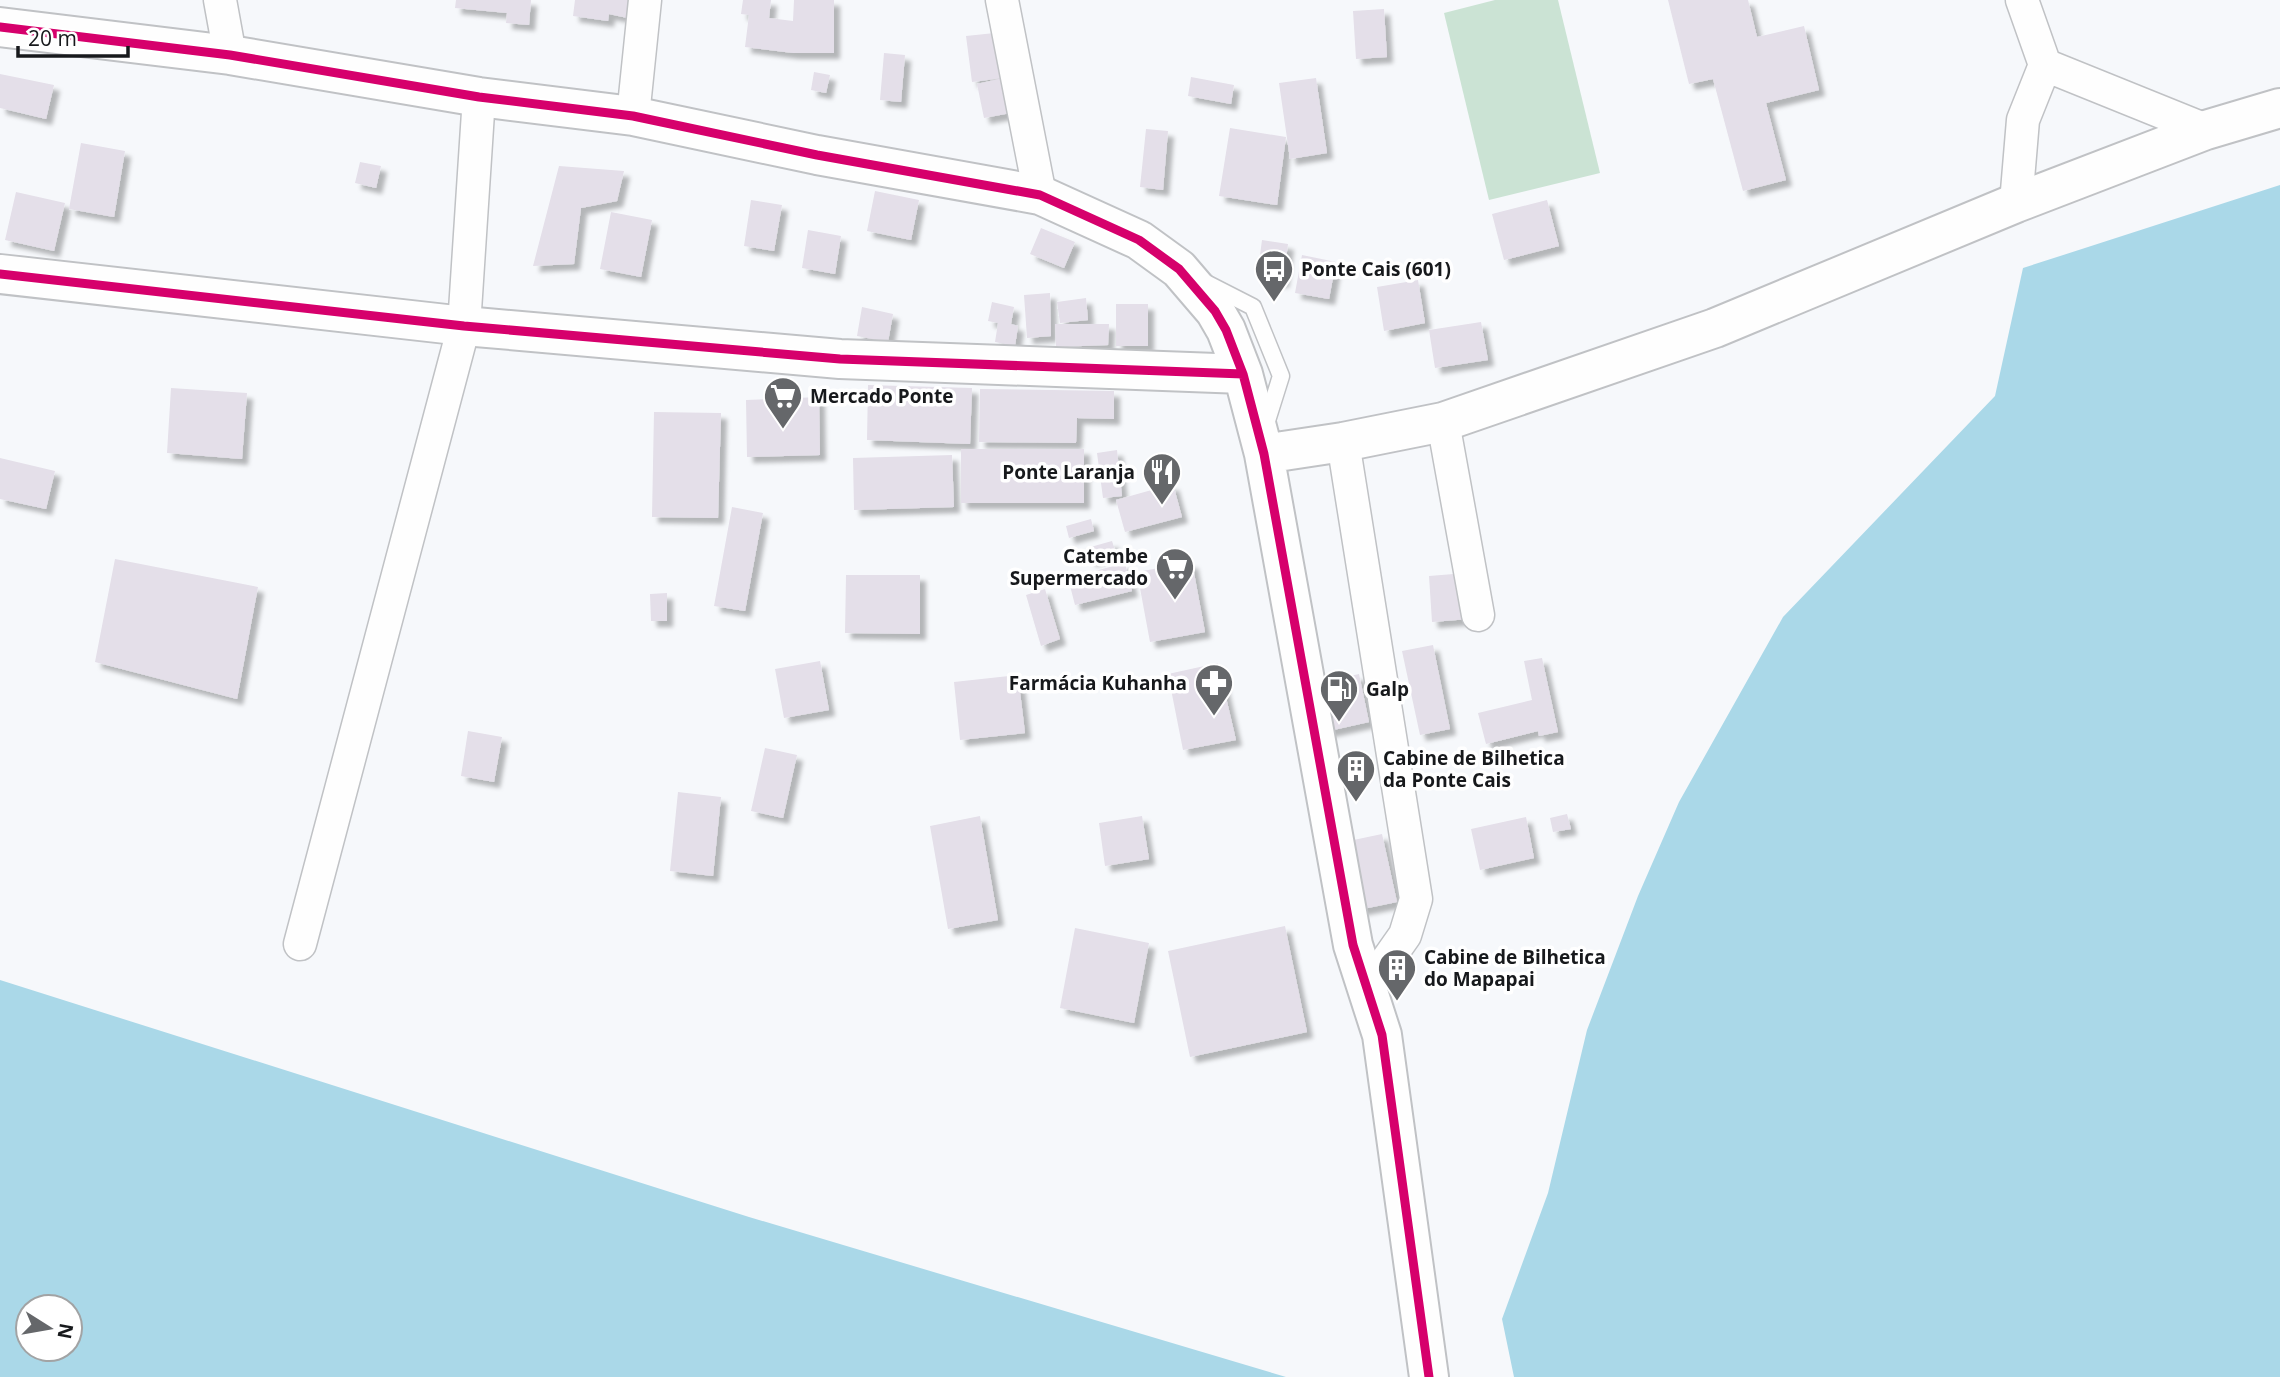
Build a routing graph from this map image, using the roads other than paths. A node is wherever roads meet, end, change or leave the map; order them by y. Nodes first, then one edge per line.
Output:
1 (220, 0) edge
2 (645, 0) edge
3 (1002, 0) edge
4 (2022, 0) edge
5 (0, 27) edge
6 (230, 55) junction
7 (2045, 65) junction
8 (479, 97) junction
9 (2280, 108) edge
10 (633, 116) junction
11 (2206, 130) junction
12 (1040, 195) junction
13 (2016, 203) junction
14 (1179, 269) junction
15 (0, 274) edge
16 (464, 326) junction
17 (1243, 374) junction
18 (1443, 422) junction
19 (1343, 442) junction
20 (1262, 447) junction
21 (1478, 615) dead end
22 (300, 944) dead end
23 (1367, 989) junction
24 (1429, 1377) edge

1 - 6 street
2 - 10 street
3 - 12 street
4 - 7 street
5 - 6 street
6 - 8 street
7 - 11 street
7 - 13 street
8 - 10 street
8 - 16 street
9 - 11 street
10 - 12 street
11 - 13 street
12 - 14 street
13 - 18 street
14 - 17 street
14 - 20 lane
15 - 16 street
16 - 17 street
16 - 22 street
17 - 20 street
18 - 19 street
18 - 21 street
19 - 20 street
19 - 23 street
20 - 23 street
23 - 24 street

